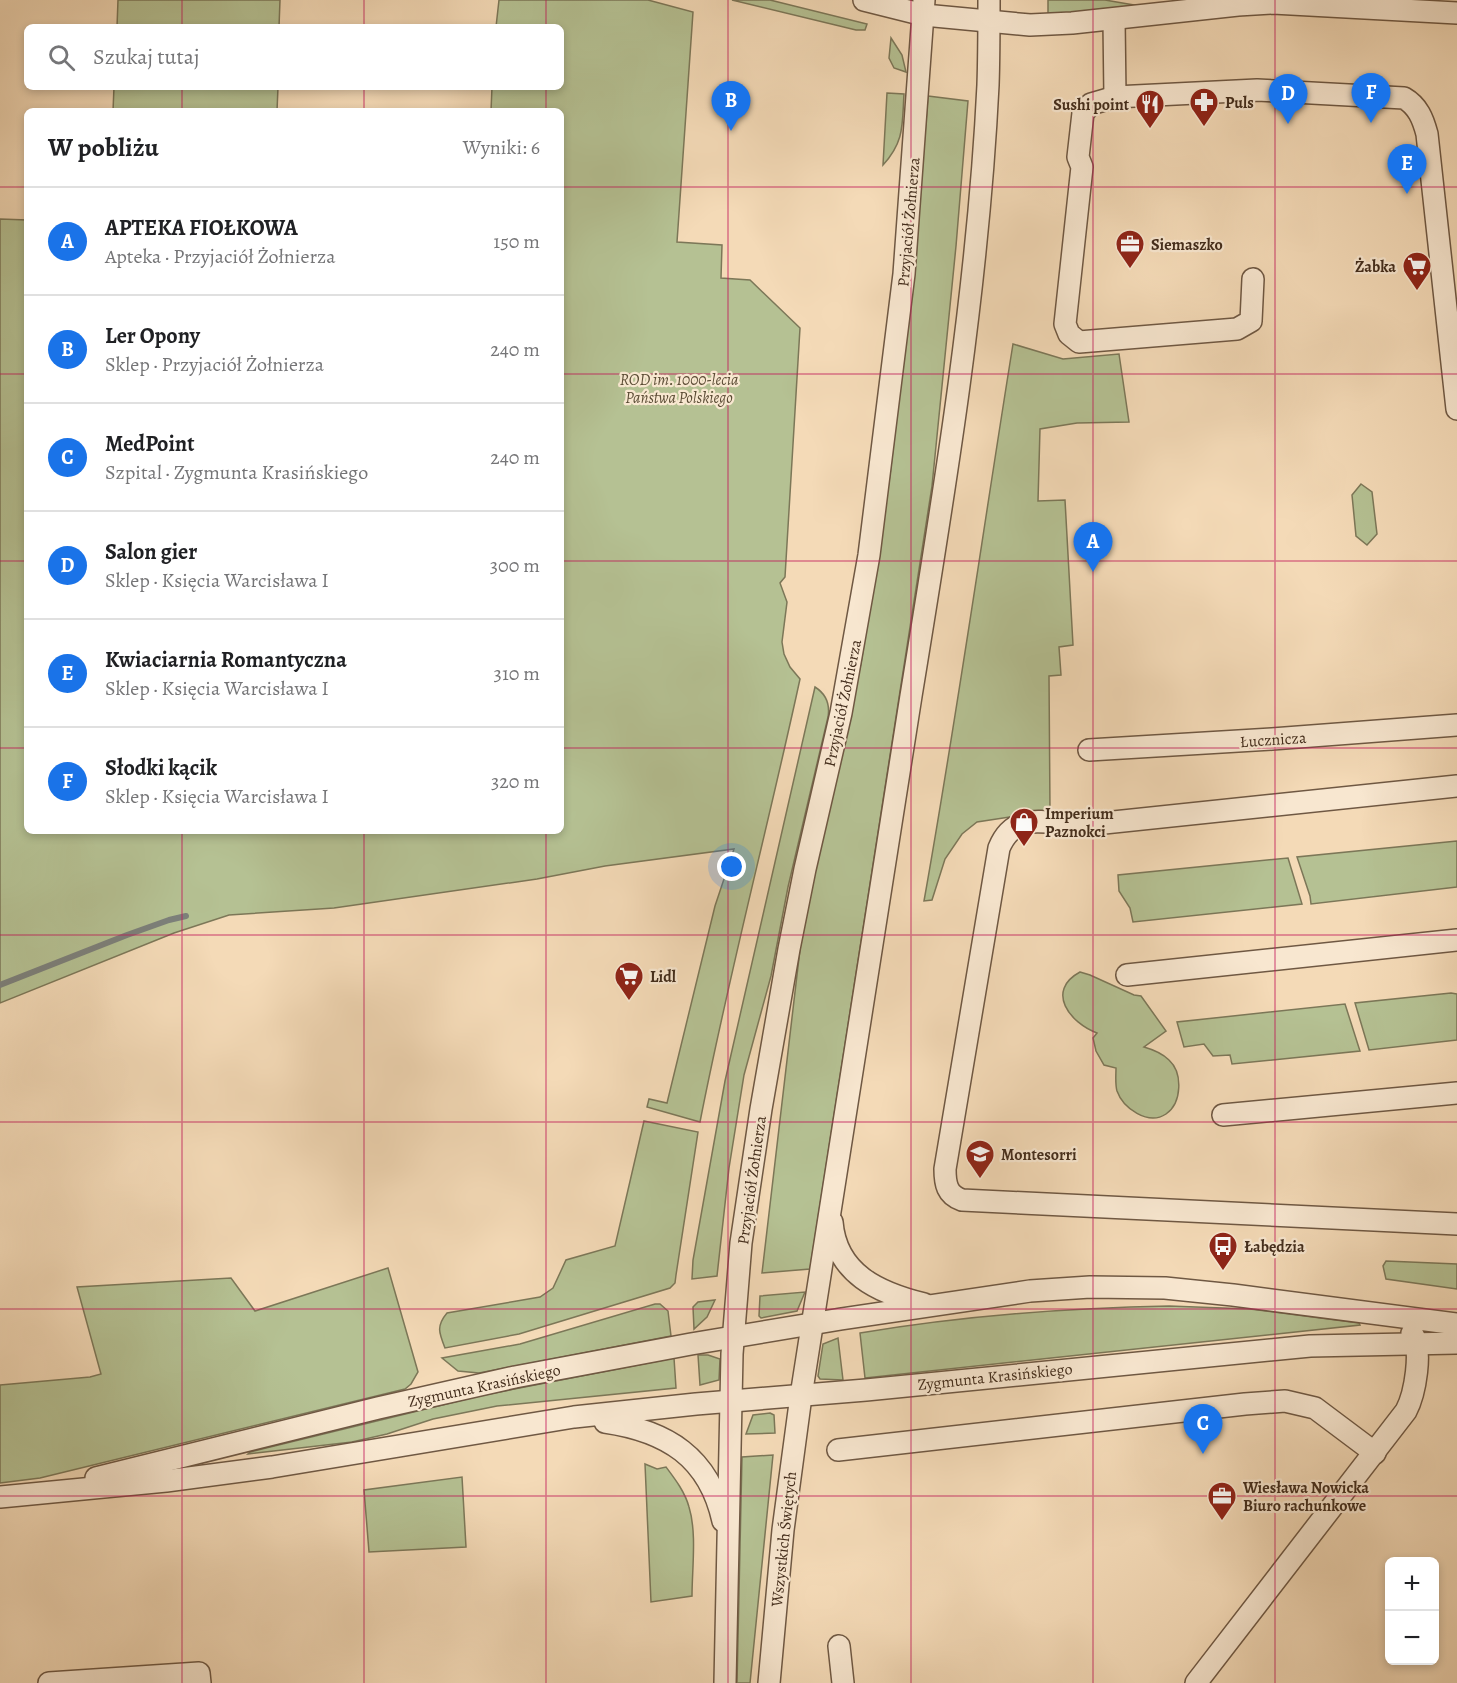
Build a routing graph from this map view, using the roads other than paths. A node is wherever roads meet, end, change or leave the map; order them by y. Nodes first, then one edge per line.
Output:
1 (864, 0) edge
2 (989, 0) edge
3 (1189, 0) edge
4 (1238, 4) junction
5 (924, 8) edge
6 (1457, 13) edge
7 (1114, 20) junction
8 (989, 22) junction
9 (1114, 98) junction
10 (1253, 279) dead end
11 (1457, 409) edge
12 (1457, 725) edge
13 (1089, 750) dead end
14 (1457, 786) edge
15 (1457, 940) edge
16 (1127, 975) dead end
17 (1457, 1093) edge
18 (1222, 1115) dead end
19 (831, 1200) junction
20 (1457, 1224) edge
21 (933, 1305) junction
22 (1372, 1314) junction
23 (812, 1324) junction
24 (1457, 1324) edge
25 (733, 1337) junction
26 (1416, 1343) junction
27 (1457, 1343) edge
28 (801, 1396) junction
29 (731, 1401) junction
30 (574, 1417) junction
31 (838, 1450) dead end
32 (1375, 1453) junction
33 (40, 1492) junction
34 (0, 1497) edge
35 (728, 1557) junction
36 (839, 1646) dead end
37 (49, 1683) edge
38 (200, 1683) edge
39 (724, 1683) edge
40 (769, 1683) edge
41 (843, 1683) edge
42 (1196, 1683) edge

1 - 5 street
2 - 8 street
3 - 4 street
4 - 6 street
4 - 7 street
5 - 8 street
5 - 25 street, Przyjaciół Żołnierza
7 - 8 street
7 - 9 street
8 - 19 street
9 - 10 street
9 - 11 street
12 - 13 street, Łucznicza
14 - 20 street
15 - 16 street
17 - 18 street
19 - 21 street, Zygmunta Krasińskiego
19 - 23 street
21 - 22 street, Zygmunta Krasińskiego
21 - 23 street, Zygmunta Krasińskiego
22 - 24 street, Zygmunta Krasińskiego
22 - 26 street, Zygmunta Krasińskiego
23 - 25 street, Zygmunta Krasińskiego
23 - 28 street
24 - 26 street, Zygmunta Krasińskiego
25 - 29 street, Przyjaciół Żołnierza
25 - 33 street, Zygmunta Krasińskiego
26 - 27 street, Zygmunta Krasińskiego
26 - 28 street, Zygmunta Krasińskiego
26 - 32 street
28 - 29 street, Zygmunta Krasińskiego
28 - 40 street, Wszystkich Świętych
29 - 30 street, Zygmunta Krasińskiego
29 - 35 street
30 - 33 street, Zygmunta Krasińskiego
30 - 35 street, Zygmunta Krasińskiego
31 - 32 street
32 - 42 street
33 - 34 street, Zygmunta Krasińskiego
35 - 39 street
36 - 41 street
37 - 38 street

